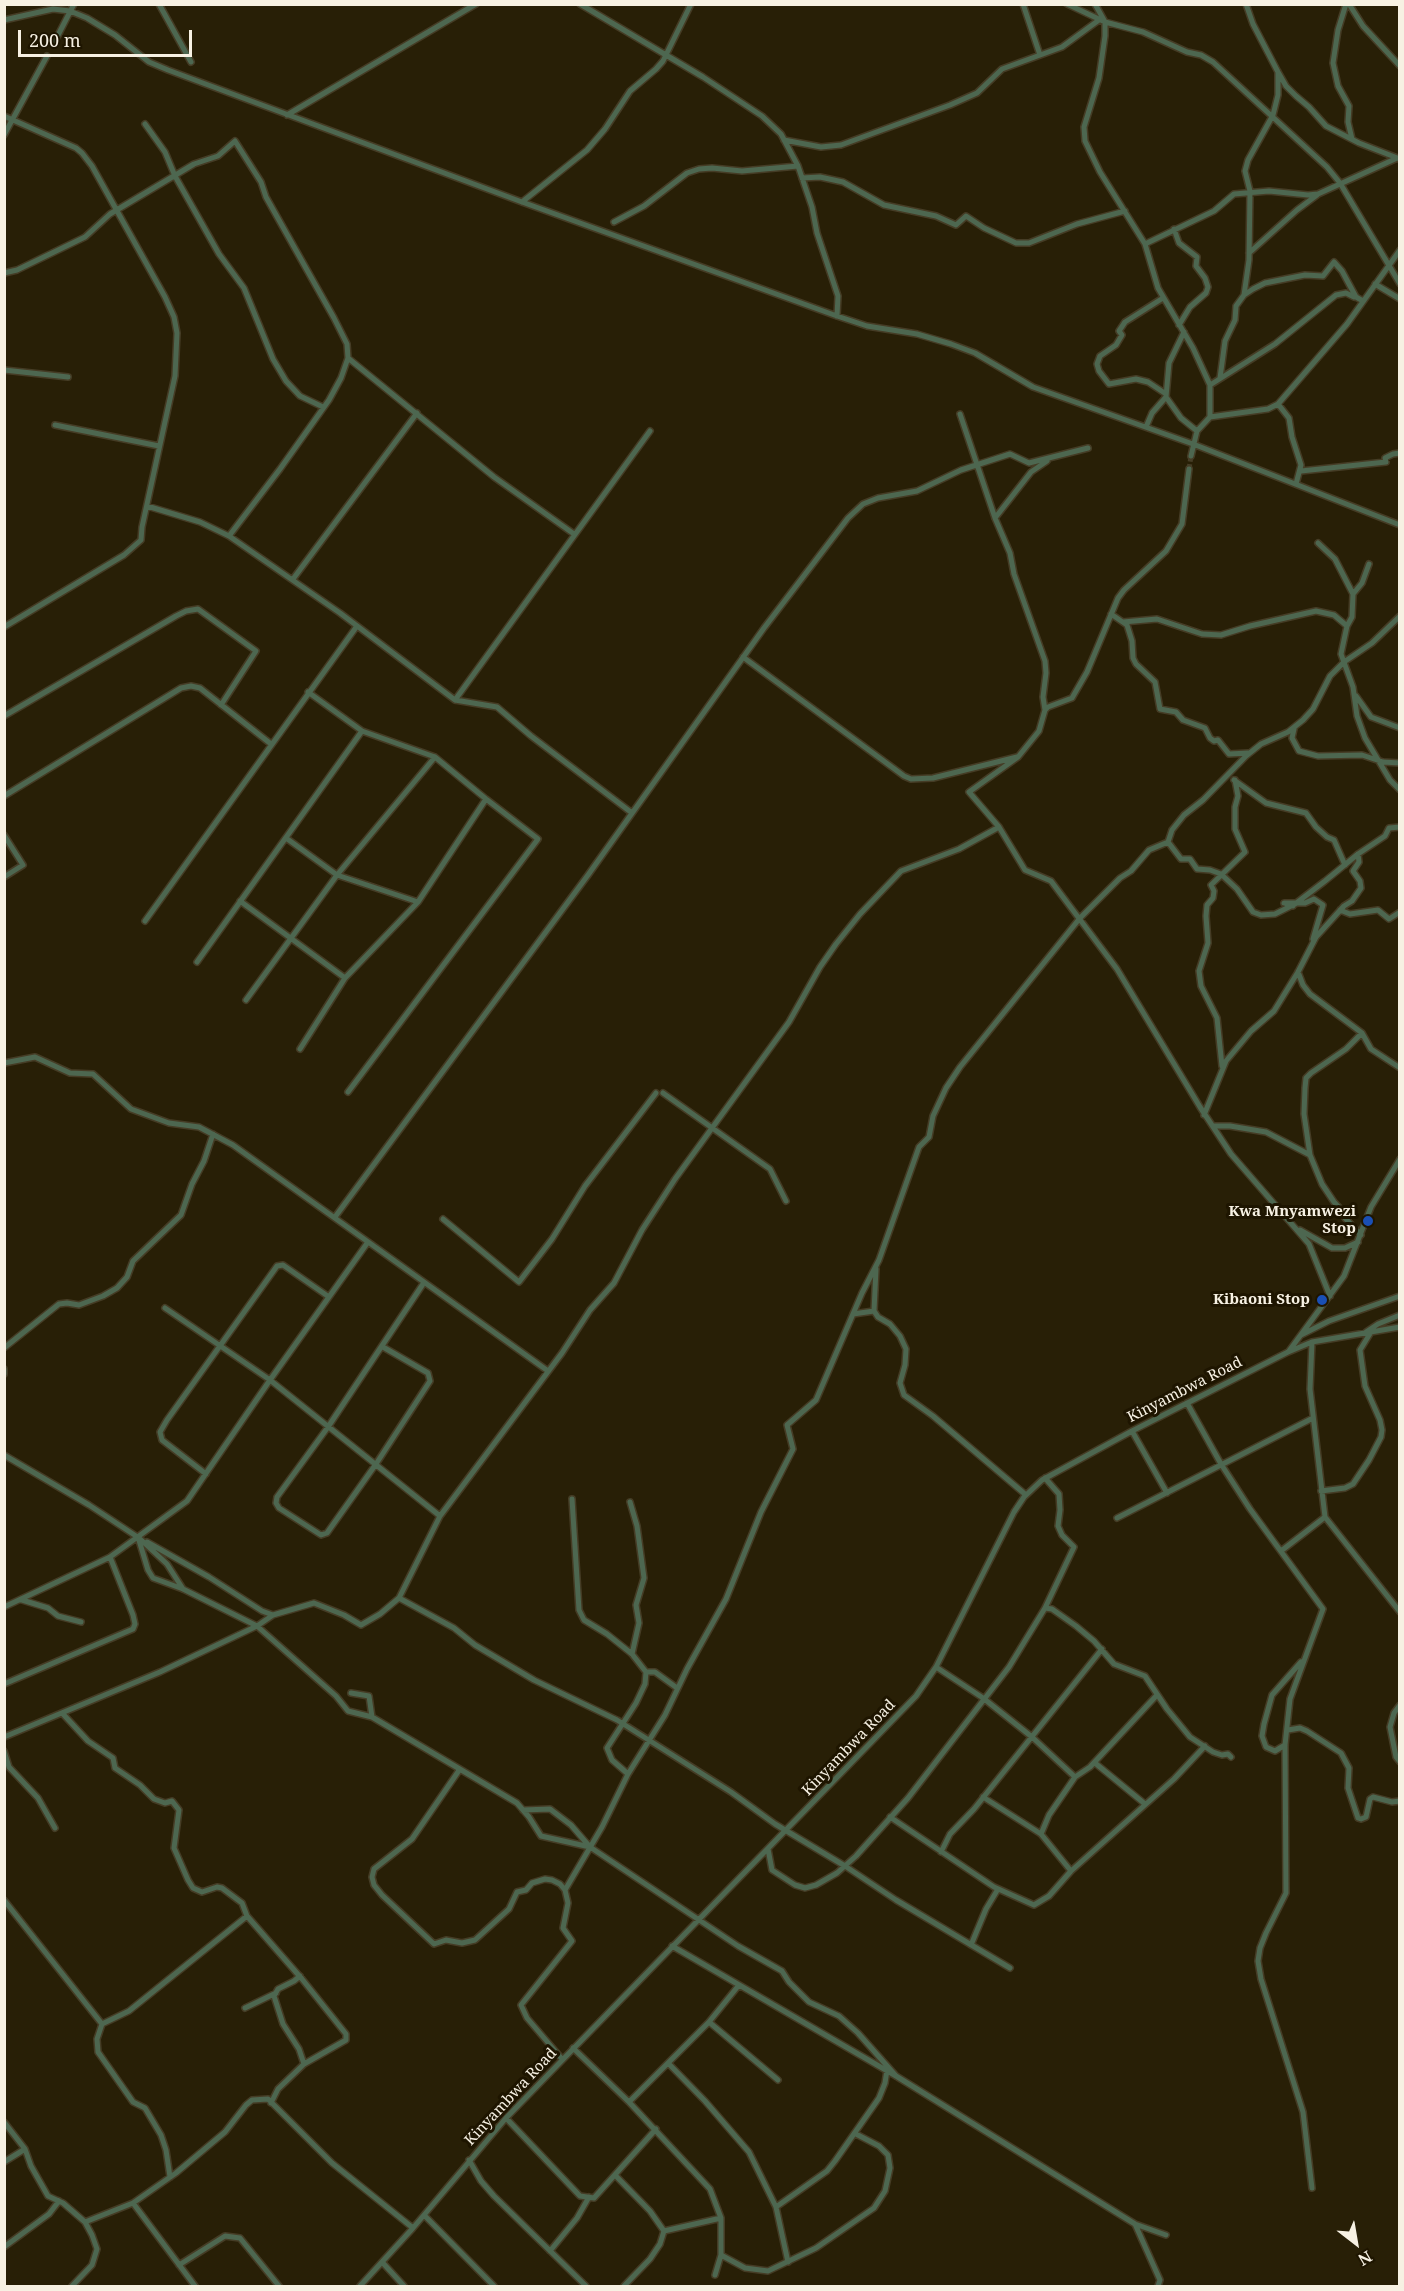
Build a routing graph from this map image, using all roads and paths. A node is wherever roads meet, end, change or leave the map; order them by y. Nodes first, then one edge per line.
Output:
1 (74, 4) edge
2 (159, 4) edge
3 (476, 4) edge
4 (580, 4) edge
5 (691, 4) edge
6 (1023, 4) edge
7 (1067, 4) edge
8 (1095, 4) edge
9 (1246, 4) edge
10 (1347, 4) edge
11 (70, 11) junction
12 (4, 20) edge
13 (1102, 21) junction
14 (54, 43) dead end
15 (666, 54) junction
16 (1040, 55) junction
17 (47, 56) dead end
18 (191, 62) dead end
19 (1400, 66) edge
20 (1278, 72) junction
21 (287, 115) junction
22 (1273, 115) junction
23 (4, 116) edge
24 (12, 120) junction
25 (145, 124) dead end
26 (4, 135) edge
27 (784, 140) junction
28 (1352, 140) junction
29 (1397, 159) edge
30 (798, 166) junction
31 (175, 176) junction
32 (802, 178) junction
33 (1340, 183) junction
34 (1250, 191) junction
35 (1318, 194) junction
36 (522, 202) junction
37 (117, 211) junction
38 (1125, 211) junction
39 (614, 222) dead end
40 (1174, 229) junction
41 (1145, 244) junction
42 (1400, 250) edge
43 (1249, 253) junction
44 (1388, 265) junction
45 (4, 273) edge
46 (1375, 284) junction
47 (1400, 284) edge
48 (1244, 295) junction
49 (1356, 297) junction
50 (1163, 298) junction
51 (1400, 299) edge
52 (1363, 300) junction
53 (837, 316) junction
54 (1179, 325) junction
55 (1184, 332) junction
56 (348, 358) junction
57 (4, 370) edge
58 (68, 377) dead end
59 (1220, 378) junction
60 (1210, 385) junction
61 (1166, 396) junction
62 (1278, 404) junction
63 (323, 407) junction
64 (417, 413) junction
65 (960, 414) dead end
66 (1210, 417) junction
67 (55, 425) dead end
68 (1146, 427) junction
69 (1197, 430) junction
70 (650, 431) dead end
71 (1193, 444) junction
72 (159, 446) junction
73 (1088, 448) dead end
74 (1400, 453) edge
75 (1191, 456) tunnel mouth
76 (1054, 458) junction
77 (978, 465) junction
78 (1189, 469) tunnel mouth
79 (1301, 471) junction
80 (1296, 484) junction
81 (147, 506) junction
82 (995, 518) junction
83 (1400, 525) edge
84 (574, 534) junction
85 (229, 536) junction
86 (1318, 543) dead end
87 (1369, 564) dead end
88 (293, 579) junction
89 (1353, 594) junction
90 (1111, 614) junction
91 (1400, 616) edge
92 (1123, 622) junction
93 (357, 626) junction
94 (1347, 626) junction
95 (4, 627) edge
96 (743, 657) junction
97 (1344, 662) junction
98 (308, 692) junction
99 (1355, 695) junction
100 (455, 700) junction
101 (221, 705) junction
102 (1045, 710) junction
103 (4, 716) edge
104 (1295, 726) junction
105 (1400, 728) edge
106 (362, 731) junction
107 (271, 744) junction
108 (1249, 753) junction
109 (435, 757) junction
110 (1018, 757) junction
111 (1376, 759) junction
112 (1400, 763) edge
113 (1228, 775) junction
114 (1235, 780) junction
115 (1400, 790) edge
116 (4, 796) edge
117 (486, 799) junction
118 (632, 813) junction
119 (999, 827) junction
120 (1400, 827) edge
121 (4, 835) edge
122 (286, 838) junction
123 (1168, 842) junction
124 (1358, 854) junction
125 (1345, 865) junction
126 (1221, 874) junction
127 (338, 875) junction
128 (4, 877) edge
129 (240, 901) junction
130 (418, 902) junction
131 (1294, 904) junction
132 (1340, 910) junction
133 (1400, 912) edge
134 (1080, 918) junction
135 (145, 921) dead end
136 (291, 939) junction
137 (1311, 945) junction
138 (197, 962) dead end
139 (1299, 972) junction
140 (345, 978) junction
141 (246, 1000) dead end
142 (1362, 1033) junction
143 (300, 1049) dead end
144 (4, 1063) edge
145 (1222, 1068) junction
146 (1400, 1068) edge
147 (348, 1092) dead end
148 (663, 1092) dead end
149 (656, 1093) dead end
150 (1204, 1115) junction
151 (1213, 1126) junction
152 (713, 1127) junction
153 (213, 1134) junction
154 (1310, 1155) junction
155 (1400, 1159) edge
156 (786, 1201) dead end
157 (335, 1217) junction
158 (443, 1219) dead end
159 (1298, 1229) junction
160 (1361, 1235) junction
161 (368, 1242) junction
162 (1358, 1242) junction
163 (877, 1264) junction
164 (423, 1284) junction
165 (1330, 1296) junction
166 (1400, 1296) edge
167 (328, 1297) junction
168 (165, 1308) dead end
169 (874, 1311) junction
170 (853, 1314) junction
171 (1400, 1315) edge
172 (1400, 1327) edge
173 (1368, 1333) junction
174 (1300, 1336) junction
175 (1312, 1342) junction
176 (219, 1346) junction
177 (382, 1347) junction
178 (4, 1348) edge
179 (1288, 1352) junction
180 (4, 1369) edge
181 (548, 1371) junction
182 (4, 1374) edge
183 (270, 1380) junction
184 (1187, 1402) junction
185 (1313, 1418) junction
186 (328, 1427) junction
187 (1132, 1431) junction
188 (4, 1455) edge
189 (376, 1464) junction
190 (1221, 1464) junction
191 (206, 1474) junction
192 (1045, 1478) junction
193 (1321, 1491) junction
194 (1167, 1492) junction
195 (1026, 1495) junction
196 (572, 1499) dead end
197 (630, 1502) dead end
198 (440, 1516) junction
199 (1326, 1517) junction
200 (1117, 1518) dead end
201 (138, 1537) junction
202 (1281, 1551) junction
203 (110, 1557) junction
204 (183, 1589) junction
205 (399, 1598) junction
206 (21, 1599) junction
207 (6, 1605) edge
208 (1045, 1608) junction
209 (1400, 1612) edge
210 (273, 1615) junction
211 (81, 1622) dead end
212 (257, 1626) junction
213 (1102, 1649) junction
214 (632, 1654) junction
215 (1304, 1658) junction
216 (936, 1666) junction
217 (646, 1672) junction
218 (4, 1684) edge
219 (677, 1688) junction
220 (351, 1692) dead end
221 (1157, 1695) junction
222 (983, 1698) junction
223 (1400, 1705) edge
224 (63, 1714) junction
225 (372, 1717) junction
226 (622, 1724) junction
227 (1287, 1730) junction
228 (4, 1737) edge
229 (1032, 1737) junction
230 (650, 1741) junction
231 (1286, 1745) junction
232 (1205, 1746) junction
233 (4, 1751) edge
234 (1231, 1757) dead end
235 (1400, 1762) edge
236 (1095, 1763) dead end
237 (460, 1769) junction
238 (628, 1774) junction
239 (1075, 1777) junction
240 (983, 1797) junction
241 (1400, 1801) edge
242 (1145, 1804) junction
243 (523, 1810) junction
244 (890, 1817) junction
245 (55, 1828) dead end
246 (787, 1830) junction
247 (1041, 1834) junction
248 (590, 1847) junction
249 (768, 1849) junction
250 (941, 1852) junction
251 (845, 1866) junction
252 (1071, 1871) junction
253 (998, 1889) junction
254 (565, 1890) junction
255 (4, 1899) edge
256 (247, 1916) junction
257 (699, 1920) junction
258 (971, 1945) junction
259 (672, 1946) junction
260 (1010, 1968) dead end
261 (300, 1976) junction
262 (739, 1985) junction
263 (276, 1993) junction
264 (245, 2008) dead end
265 (709, 2022) junction
266 (102, 2024) junction
267 (573, 2048) junction
268 (562, 2059) junction
269 (668, 2063) junction
270 (304, 2064) junction
271 (887, 2070) junction
272 (896, 2076) junction
273 (778, 2080) dead end
274 (629, 2102) junction
275 (271, 2103) junction
276 (506, 2118) junction
277 (4, 2122) edge
278 (656, 2129) junction
279 (856, 2134) junction
280 (24, 2149) junction
281 (469, 2160) junction
282 (4, 2162) edge
283 (615, 2175) junction
284 (170, 2177) junction
285 (1312, 2188) dead end
286 (589, 2197) junction
287 (59, 2201) junction
288 (133, 2203) junction
289 (776, 2207) junction
290 (424, 2215) junction
291 (721, 2218) junction
292 (85, 2222) junction
293 (1135, 2224) junction
294 (413, 2228) junction
295 (664, 2231) junction
296 (1166, 2235) dead end
297 (4, 2247) edge
298 (550, 2251) junction
299 (721, 2255) junction
300 (382, 2262) junction
301 (788, 2262) junction
302 (179, 2265) junction
303 (715, 2276) dead end
304 (72, 2286) edge
305 (195, 2286) edge
306 (279, 2286) edge
307 (360, 2286) edge
308 (404, 2286) edge
309 (494, 2286) edge
310 (586, 2286) edge
311 (624, 2286) edge
312 (1158, 2286) edge

1 - 11 street
2 - 18 street
3 - 21 street
4 - 15 street
5 - 15 street
6 - 16 street
7 - 13 street
8 - 13 street
9 - 20 street
10 - 19 street
10 - 28 street
11 - 12 street
11 - 14 street
11 - 21 street
13 - 16 street
13 - 22 street
13 - 38 street
15 - 27 street
15 - 36 street
16 - 27 street
17 - 24 street
20 - 22 street
20 - 28 street
21 - 36 street
22 - 33 street
22 - 34 street
23 - 24 street
24 - 26 street
24 - 37 street
25 - 31 street
27 - 30 street
28 - 29 street
29 - 33 street
30 - 32 street
30 - 39 street
31 - 37 street
31 - 56 street
31 - 63 street
32 - 38 street
32 - 53 street
33 - 35 street
33 - 44 street
34 - 35 street
34 - 40 street
34 - 43 street
35 - 43 street
36 - 53 street
37 - 45 street
37 - 72 street
38 - 41 street
40 - 41 street
40 - 54 street
41 - 50 street
42 - 44 street
43 - 48 street
44 - 46 street
44 - 47 street
46 - 51 street
46 - 52 street
48 - 49 street
48 - 59 street
49 - 52 street
49 - 59 street
50 - 54 street
50 - 61 street
52 - 62 street
53 - 68 street
54 - 55 street
55 - 60 street
55 - 61 street
56 - 63 street
56 - 64 street
57 - 58 street
59 - 60 street
60 - 66 street
61 - 68 street
61 - 69 street
62 - 66 street
62 - 79 street
63 - 85 street
64 - 84 street
64 - 88 street
65 - 77 street
66 - 69 street
67 - 72 street
68 - 71 street
69 - 71 street
70 - 84 street
71 - 75 street
71 - 80 street
72 - 81 street
73 - 76 street
74 - 79 street
76 - 77 street
76 - 82 street
77 - 82 street
77 - 96 street
78 - 90 street
79 - 80 street
80 - 83 street
81 - 85 street
81 - 95 street
82 - 102 street
84 - 100 street
85 - 88 street
86 - 89 street
87 - 89 street
88 - 93 street
89 - 94 street
90 - 92 street
90 - 102 street
91 - 97 street
92 - 94 street
92 - 108 street
93 - 98 street
93 - 100 street
94 - 97 street
96 - 110 street
96 - 118 street
97 - 99 street
97 - 104 street
98 - 106 street
98 - 107 street
99 - 105 street
99 - 111 street
100 - 118 street
101 - 103 street
101 - 107 street
101 - 116 street
102 - 110 street
104 - 108 street
104 - 111 street
106 - 109 street
106 - 122 street
107 - 135 street
108 - 113 street
109 - 117 street
109 - 127 street
110 - 119 street
111 - 112 street
111 - 115 street
113 - 114 street
113 - 123 street
114 - 125 street
114 - 126 street
117 - 130 street
117 - 147 street
118 - 157 street
119 - 134 street
119 - 152 street
120 - 124 street
121 - 128 street
122 - 127 street
122 - 129 street
123 - 126 street
123 - 134 street
124 - 125 street
124 - 132 street
125 - 131 street
126 - 131 street
126 - 145 street
127 - 130 street
127 - 136 street
129 - 136 street
129 - 138 street
130 - 140 street
131 - 137 street
132 - 133 street
132 - 137 street
134 - 150 street
134 - 163 street
136 - 140 street
136 - 141 street
137 - 139 street
139 - 142 street
139 - 145 street
140 - 143 street
142 - 146 street
142 - 154 street
144 - 153 street
145 - 150 street
148 - 152 street
149 - 158 street
150 - 151 street
151 - 154 street
151 - 159 street
152 - 156 street
152 - 181 street
153 - 157 street
153 - 178 street
154 - 160 street
155 - 160 street
157 - 161 street
159 - 162 street
159 - 165 street
160 - 162 street
161 - 164 street
161 - 167 street
162 - 165 street
163 - 169 street
163 - 170 street
164 - 177 street
164 - 181 street
165 - 174 street
166 - 174 street
167 - 176 street
167 - 183 street
168 - 176 street
169 - 170 street
169 - 195 street
170 - 219 street
171 - 173 street
172 - 173 street, Kinyambwa Road
173 - 175 street, Kinyambwa Road
173 - 193 street
174 - 179 street
175 - 179 street, Kinyambwa Road
175 - 185 street
176 - 183 street
176 - 191 street
177 - 186 street
177 - 189 street
179 - 184 street, Kinyambwa Road
180 - 182 street
181 - 198 street
183 - 186 street
183 - 191 street
184 - 187 street, Kinyambwa Road
184 - 190 street
185 - 190 street
185 - 193 street
186 - 189 street
186 - 189 street
187 - 192 street, Kinyambwa Road
187 - 194 street
188 - 201 street
189 - 198 street
190 - 194 street
190 - 202 street
191 - 201 street
192 - 195 street, Kinyambwa Road
192 - 208 street
193 - 199 street
194 - 200 street
195 - 216 street, Kinyambwa Road
196 - 214 street
197 - 214 street
198 - 205 street
199 - 202 street
199 - 209 street
201 - 203 street
201 - 204 street
201 - 204 street
201 - 210 street
202 - 215 street
203 - 206 street
203 - 218 street
204 - 212 street
205 - 210 street
205 - 226 street
206 - 207 street
206 - 211 street
208 - 213 street
208 - 222 street
210 - 212 street
212 - 224 street
212 - 225 street
213 - 221 street
213 - 229 street
214 - 217 street
215 - 227 street
215 - 231 street
216 - 222 street
216 - 246 street, Kinyambwa Road
217 - 219 street
217 - 226 street
219 - 230 street
220 - 225 street
221 - 232 street
221 - 239 street
222 - 229 street
222 - 244 street
223 - 235 street
224 - 228 street
224 - 256 street
225 - 237 street
226 - 230 street
226 - 238 street
227 - 231 street
227 - 241 street
229 - 239 street
229 - 240 street
230 - 238 street
230 - 246 street
231 - 285 street
232 - 234 street
232 - 242 street
233 - 245 street
236 - 242 street
237 - 243 street
237 - 254 street
238 - 248 street
239 - 247 street
240 - 247 street
240 - 250 street
242 - 252 street
243 - 248 street
243 - 248 street
244 - 250 street
244 - 251 street
246 - 249 street, Kinyambwa Road
246 - 251 street
247 - 252 street
248 - 254 street
248 - 257 street
249 - 251 street
249 - 257 street, Kinyambwa Road
250 - 253 street
251 - 258 street
252 - 253 street
253 - 258 street
254 - 268 street
255 - 266 street
256 - 261 street
256 - 266 street
257 - 259 street, Kinyambwa Road
257 - 272 street
258 - 260 street
259 - 262 street
259 - 267 street, Kinyambwa Road
261 - 263 street
261 - 270 street
262 - 265 street
262 - 271 street
263 - 264 street
263 - 270 street
265 - 269 street
265 - 273 street
266 - 284 street
267 - 268 street, Kinyambwa Road
267 - 274 street
268 - 276 street, Kinyambwa Road
269 - 274 street
269 - 289 street
270 - 275 street
271 - 272 street
271 - 279 street
272 - 293 street
274 - 278 street
275 - 284 street
275 - 294 street
276 - 281 street, Kinyambwa Road
276 - 286 street
277 - 280 street
278 - 283 street
278 - 291 street
279 - 289 street
279 - 301 street
280 - 282 street
280 - 287 street
281 - 290 street, Kinyambwa Road
281 - 298 street
283 - 286 street
283 - 295 street
284 - 288 street
286 - 298 street
287 - 292 street
287 - 297 street
288 - 292 street
288 - 302 street
289 - 301 street
290 - 294 street, Kinyambwa Road
290 - 309 street
291 - 295 street
291 - 299 street
292 - 304 street
293 - 296 street
293 - 312 street
294 - 300 street, Kinyambwa Road
295 - 311 street
298 - 310 street
299 - 301 street
299 - 303 street
300 - 307 street, Kinyambwa Road
300 - 308 street
302 - 305 street
302 - 306 street

